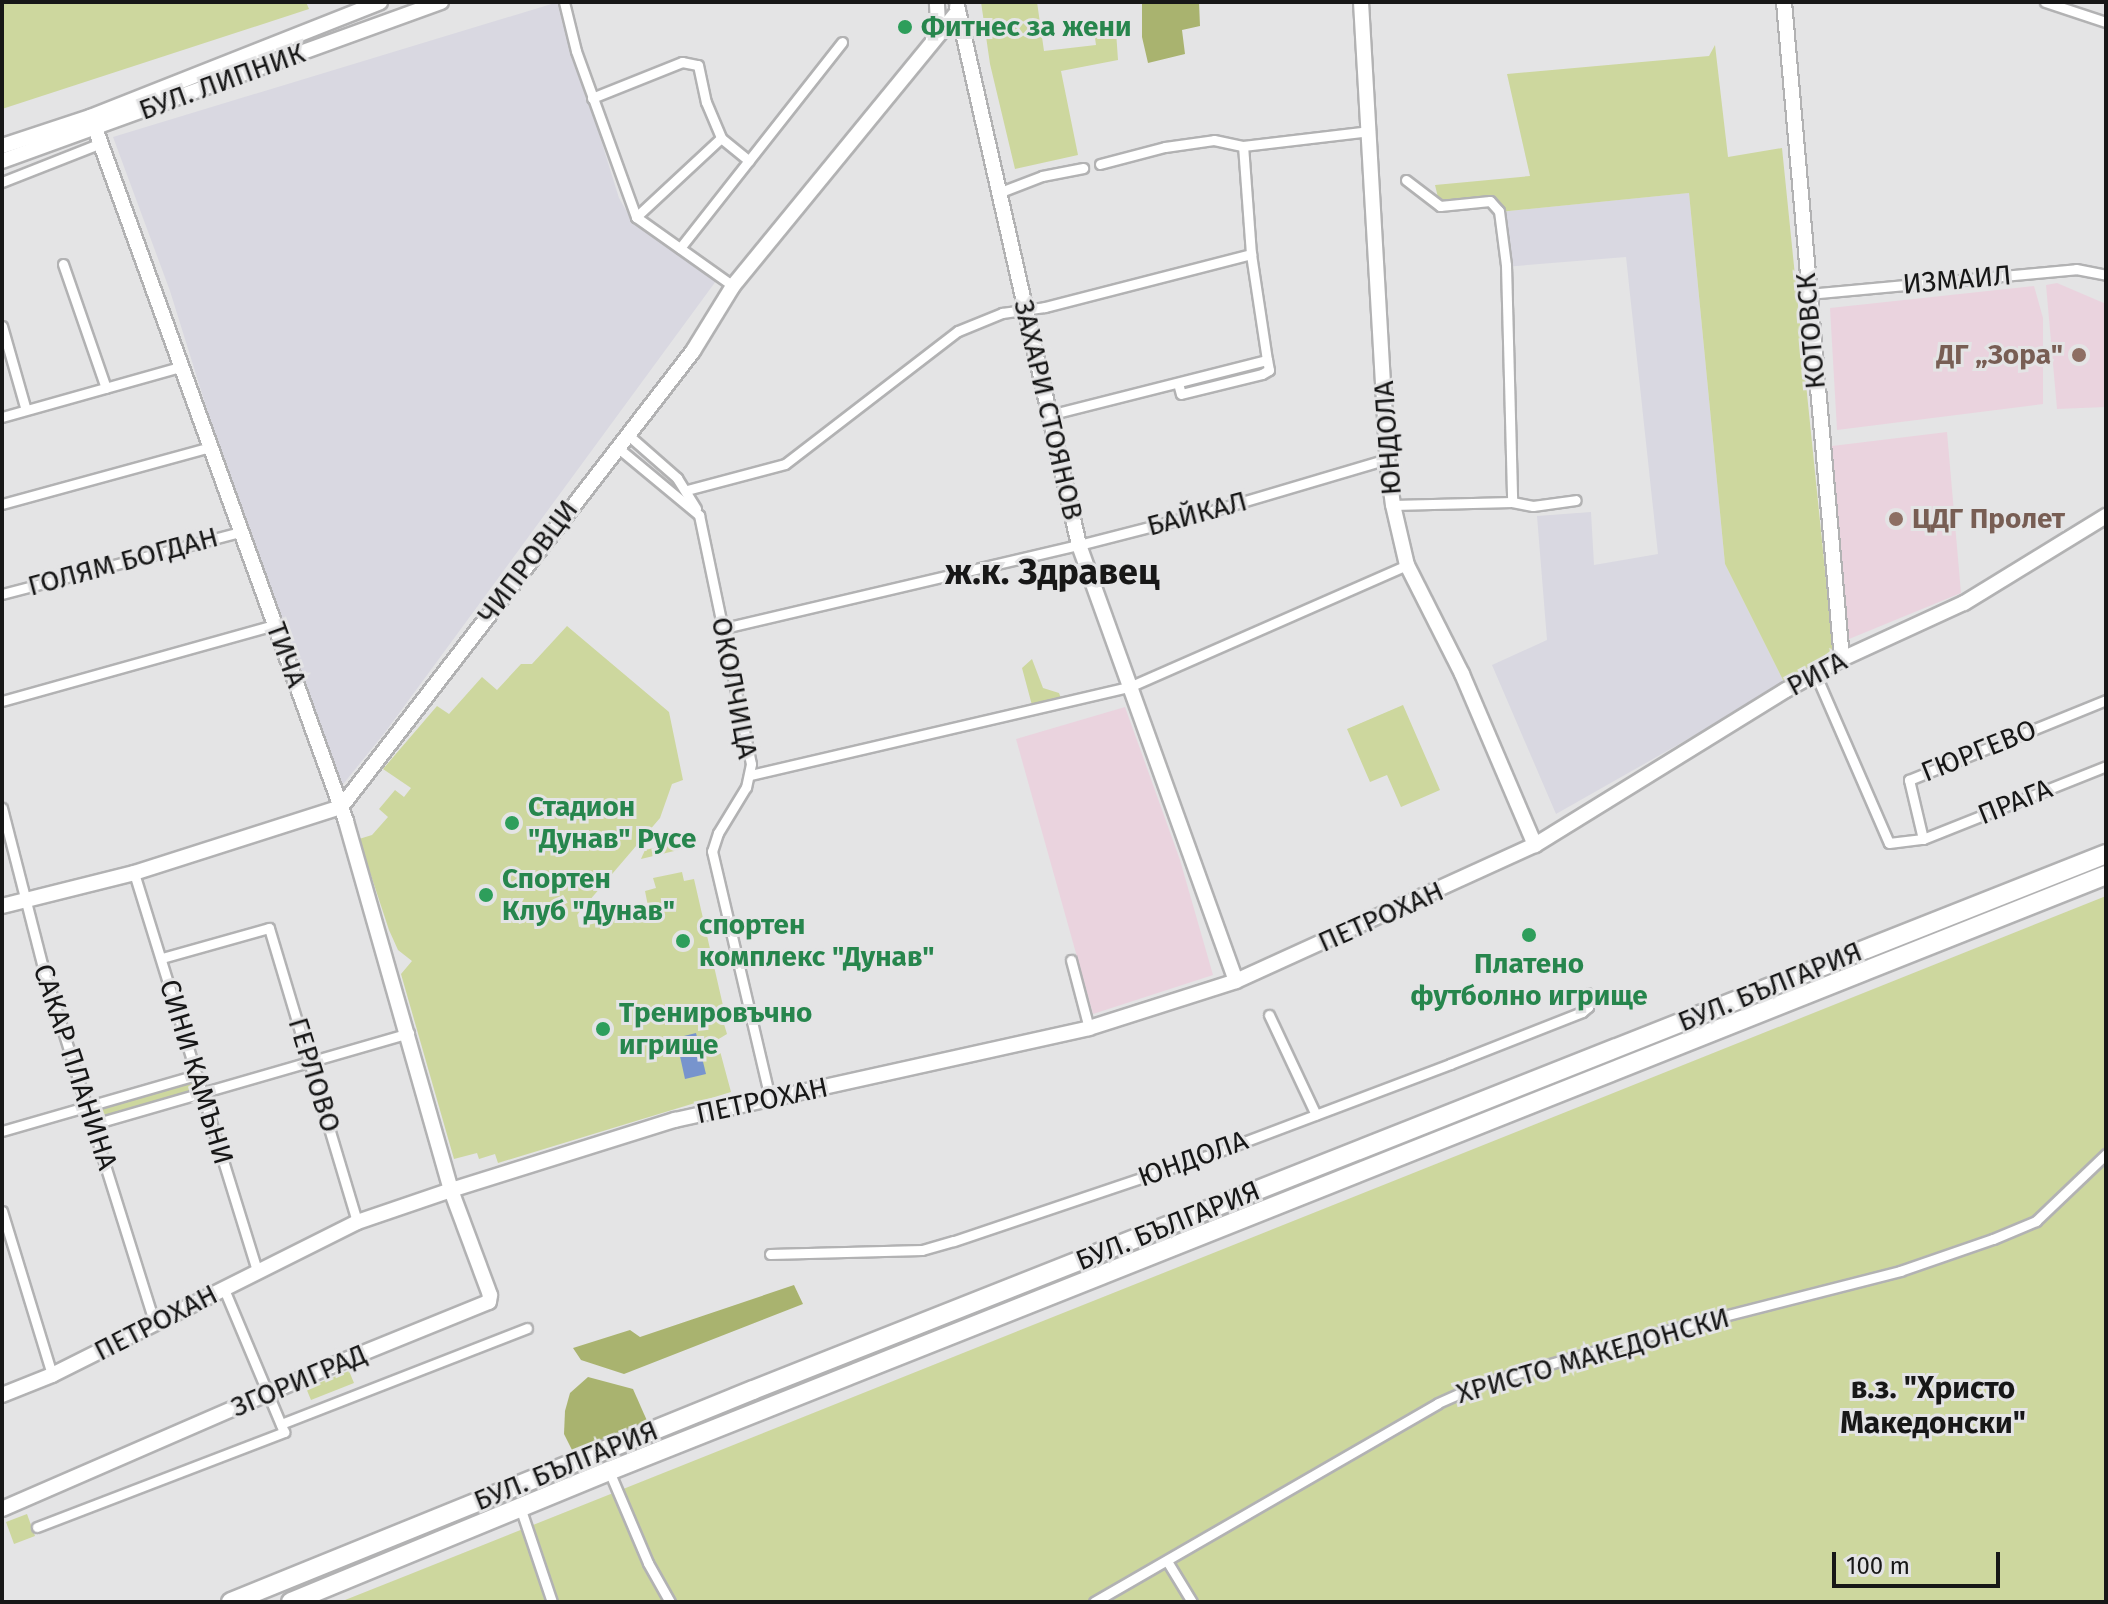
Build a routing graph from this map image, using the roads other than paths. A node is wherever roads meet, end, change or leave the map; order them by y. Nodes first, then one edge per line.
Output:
1 (380, 2) edge
2 (441, 2) edge
3 (564, 2) edge
4 (937, 2) edge
5 (1361, 2) edge
6 (1784, 2) edge
7 (2045, 2) edge
8 (957, 6) edge
9 (2106, 22) edge
10 (933, 39) junction
11 (842, 42) dead end
12 (970, 59) junction
13 (592, 98) junction
14 (95, 128) junction
15 (1370, 131) junction
16 (721, 138) junction
17 (101, 143) junction
18 (2, 146) edge
19 (1243, 146) junction
20 (2, 161) edge
21 (749, 161) junction
22 (1100, 164) dead end
23 (1083, 168) dead end
24 (1406, 180) dead end
25 (2, 182) edge
26 (998, 193) junction
27 (636, 217) junction
28 (680, 248) junction
29 (1251, 254) junction
30 (63, 264) dead end
31 (2106, 275) edge
32 (733, 286) junction
33 (1808, 294) junction
34 (1025, 311) junction
35 (2, 326) edge
36 (183, 366) junction
37 (106, 388) junction
38 (26, 410) junction
39 (1049, 415) junction
40 (2, 417) edge
41 (627, 434) junction
42 (211, 447) junction
43 (617, 447) junction
44 (1387, 459) junction
45 (687, 490) junction
46 (1576, 500) dead end
47 (1512, 502) junction
48 (2, 504) edge
49 (1393, 505) junction
50 (699, 515) junction
51 (2106, 516) edge
52 (243, 531) junction
53 (1079, 545) junction
54 (1407, 565) junction
55 (2, 594) edge
56 (275, 625) junction
57 (724, 628) junction
58 (1842, 659) junction
59 (1815, 673) junction
60 (1129, 687) junction
61 (2106, 700) edge
62 (2, 701) edge
63 (2106, 766) edge
64 (750, 775) junction
65 (341, 807) junction
66 (2, 808) edge
67 (1923, 839) junction
68 (1535, 845) junction
69 (2106, 854) edge
70 (134, 873) junction
71 (2106, 875) edge
72 (24, 901) junction
73 (2, 906) edge
74 (162, 958) junction
75 (1071, 960) dead end
76 (1236, 981) junction
77 (1587, 993) dead end
78 (1269, 1015) dead end
79 (1089, 1028) junction
80 (409, 1033) junction
81 (311, 1062) junction
82 (196, 1075) junction
83 (202, 1093) junction
84 (770, 1098) junction
85 (89, 1107) junction
86 (1316, 1115) junction
87 (94, 1124) junction
88 (2, 1131) edge
89 (2106, 1154) edge
90 (451, 1190) junction
91 (2, 1211) edge
92 (357, 1222) junction
93 (770, 1254) dead end
94 (257, 1271) junction
95 (224, 1289) junction
96 (155, 1324) junction
97 (527, 1328) dead end
98 (52, 1375) junction
99 (268, 1394) junction
100 (2, 1395) edge
101 (281, 1424) junction
102 (609, 1471) junction
103 (520, 1507) junction
104 (2, 1509) edge
105 (37, 1527) dead end
106 (1167, 1561) junction
107 (231, 1602) edge
108 (291, 1602) edge
109 (552, 1602) edge
110 (670, 1602) edge
111 (1094, 1602) edge
112 (1192, 1602) edge

1 - 18 street, БУЛ. ЛИПНИК
2 - 14 street, БУЛ. ЛИПНИК
3 - 13 street
4 - 10 street
5 - 15 street, ЮНДОЛА
6 - 33 street, КОТОВСК
7 - 9 street
8 - 10 street, ЧИПРОВЦИ
8 - 12 street, ЗАХАРИ СТОЯНОВ
10 - 12 street
10 - 32 street, ЧИПРОВЦИ
11 - 21 street
12 - 26 street, ЗАХАРИ СТОЯНОВ
13 - 16 street
13 - 27 street
14 - 17 street, ТИЧА
14 - 20 street, БУЛ. ЛИПНИК
15 - 19 street
15 - 44 street, ЮНДОЛА
16 - 21 street
16 - 27 street
17 - 25 street
17 - 36 street, ТИЧА
19 - 22 street
19 - 29 street
21 - 28 street
23 - 26 street
24 - 47 street
26 - 34 street, ЗАХАРИ СТОЯНОВ
27 - 28 street
28 - 32 street
29 - 34 street
29 - 39 street
30 - 37 street
31 - 33 street, ИЗМАИЛ
32 - 41 street, ЧИПРОВЦИ
33 - 58 street, КОТОВСК
34 - 39 street, ЗАХАРИ СТОЯНОВ
34 - 45 street
35 - 38 street
36 - 37 street
36 - 42 street, ТИЧА
37 - 38 street
38 - 40 street
39 - 53 street, ЗАХАРИ СТОЯНОВ
41 - 43 street, ЧИПРОВЦИ
41 - 45 street
42 - 48 street
42 - 52 street, ТИЧА
43 - 50 street
43 - 65 street, ЧИПРОВЦИ
44 - 49 street, ЮНДОЛА
44 - 53 street, БАЙКАЛ
45 - 50 street, ОКОЛЧИЦА
46 - 47 street
47 - 49 street
49 - 54 street, ЮНДОЛА
50 - 57 street, ОКОЛЧИЦА
51 - 58 street, РИГА
52 - 55 street, ГОЛЯМ БОГДАН
52 - 56 street, ТИЧА
53 - 57 street, БАЙКАЛ
53 - 60 street, ЗАХАРИ СТОЯНОВ
54 - 60 street
54 - 68 street, ЮНДОЛА
56 - 62 street
56 - 65 street, ТИЧА
57 - 64 street, ОКОЛЧИЦА
58 - 59 street, РИГА
59 - 67 street
59 - 68 street, РИГА
60 - 64 street
60 - 76 street, ЗАХАРИ СТОЯНОВ
61 - 67 street, ГЮРГЕВО
63 - 67 street, ПРАГА
64 - 84 street, ОКОЛЧИЦА
65 - 70 street
65 - 80 street, ТИЧА
66 - 72 street, САКАР ПЛАНИНА
68 - 76 street, ПЕТРОХАН
69 - 107 highway, БУЛ. БЪЛГАРИЯ
70 - 72 street
70 - 74 street, СИНИ КАМЪНИ
71 - 102 highway, БУЛ. БЪЛГАРИЯ
72 - 73 street
72 - 85 street, САКАР ПЛАНИНА
74 - 81 street, ГЕРЛОВО
74 - 82 street, СИНИ КАМЪНИ
75 - 79 street
76 - 79 street, ПЕТРОХАН
77 - 86 street, ЮНДОЛА
78 - 86 street
79 - 84 street, ПЕТРОХАН
80 - 81 street
80 - 90 street, ТИЧА
81 - 83 street
81 - 92 street, ГЕРЛОВО
82 - 83 street, СИНИ КАМЪНИ
82 - 85 street
83 - 87 street
83 - 94 street, СИНИ КАМЪНИ
84 - 90 street, ПЕТРОХАН
85 - 87 street, САКАР ПЛАНИНА
85 - 88 street
86 - 93 street, ЮНДОЛА
87 - 96 street, САКАР ПЛАНИНА
89 - 106 street, ХРИСТО МАКЕДОНСКИ
90 - 92 street, ПЕТРОХАН
90 - 99 street, ЗГОРИГРАД
91 - 98 street
92 - 94 street, ПЕТРОХАН
94 - 95 street, ПЕТРОХАН
95 - 96 street, ПЕТРОХАН
95 - 99 street
96 - 98 street, ПЕТРОХАН
97 - 101 street
98 - 100 street, ПЕТРОХАН
99 - 101 street
99 - 104 street, ЗГОРИГРАД
101 - 105 street
102 - 103 highway, БУЛ. БЪЛГАРИЯ
102 - 110 street
103 - 108 highway, БУЛ. БЪЛГАРИЯ
103 - 109 street
106 - 111 street, ХРИСТО МАКЕДОНСКИ
106 - 112 street

